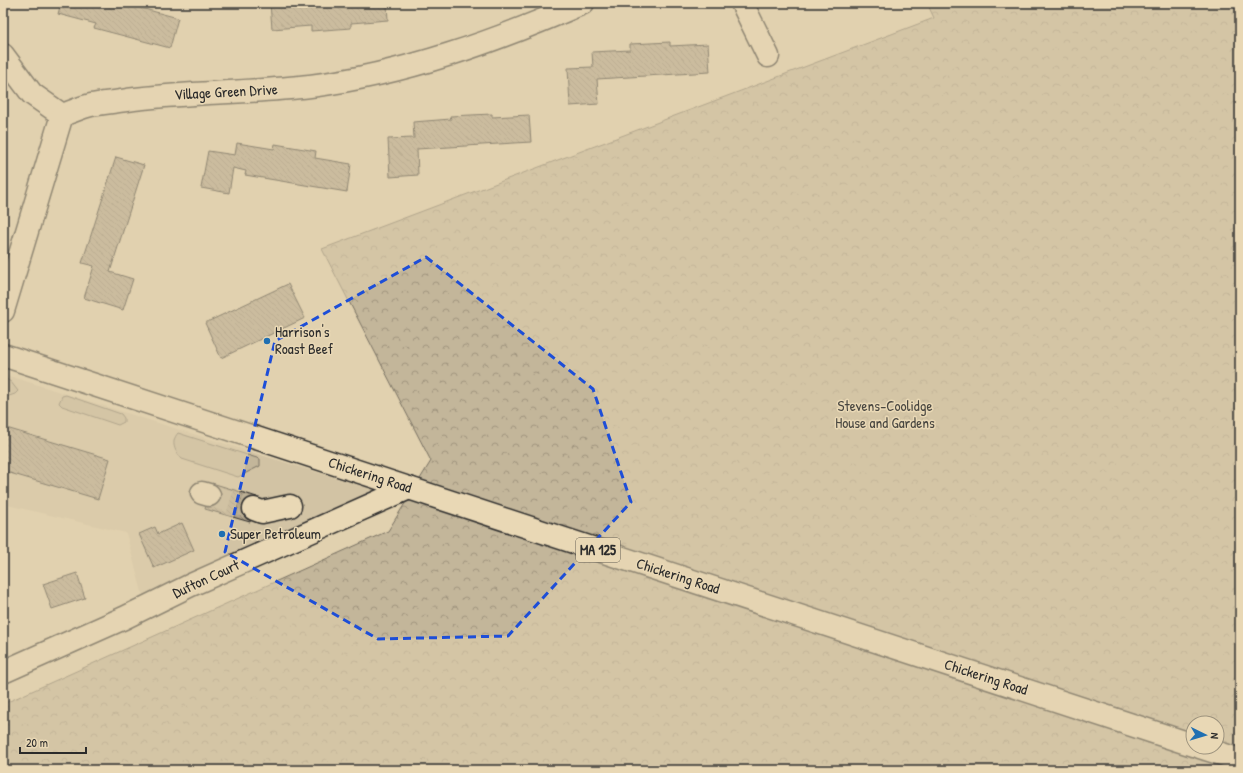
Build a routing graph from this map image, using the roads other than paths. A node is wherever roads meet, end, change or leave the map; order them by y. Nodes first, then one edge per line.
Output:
1 (583, 3) edge
2 (742, 3) edge
3 (3, 55) edge
4 (768, 56) dead end
5 (62, 116) junction
6 (3, 311) edge
7 (3, 355) edge
8 (409, 488) junction
9 (290, 506) dead end
10 (254, 509) tunnel mouth
11 (3, 672) edge
12 (1185, 742) edge
13 (1217, 755) edge
14 (1234, 763) edge

1 - 5 street, Village Green Drive
2 - 4 street
3 - 5 street
5 - 6 street
7 - 8 street, Chickering Road / MA 125
8 - 11 street, Dufton Court
8 - 12 street, Chickering Road / MA 125
9 - 10 street
13 - 14 street

